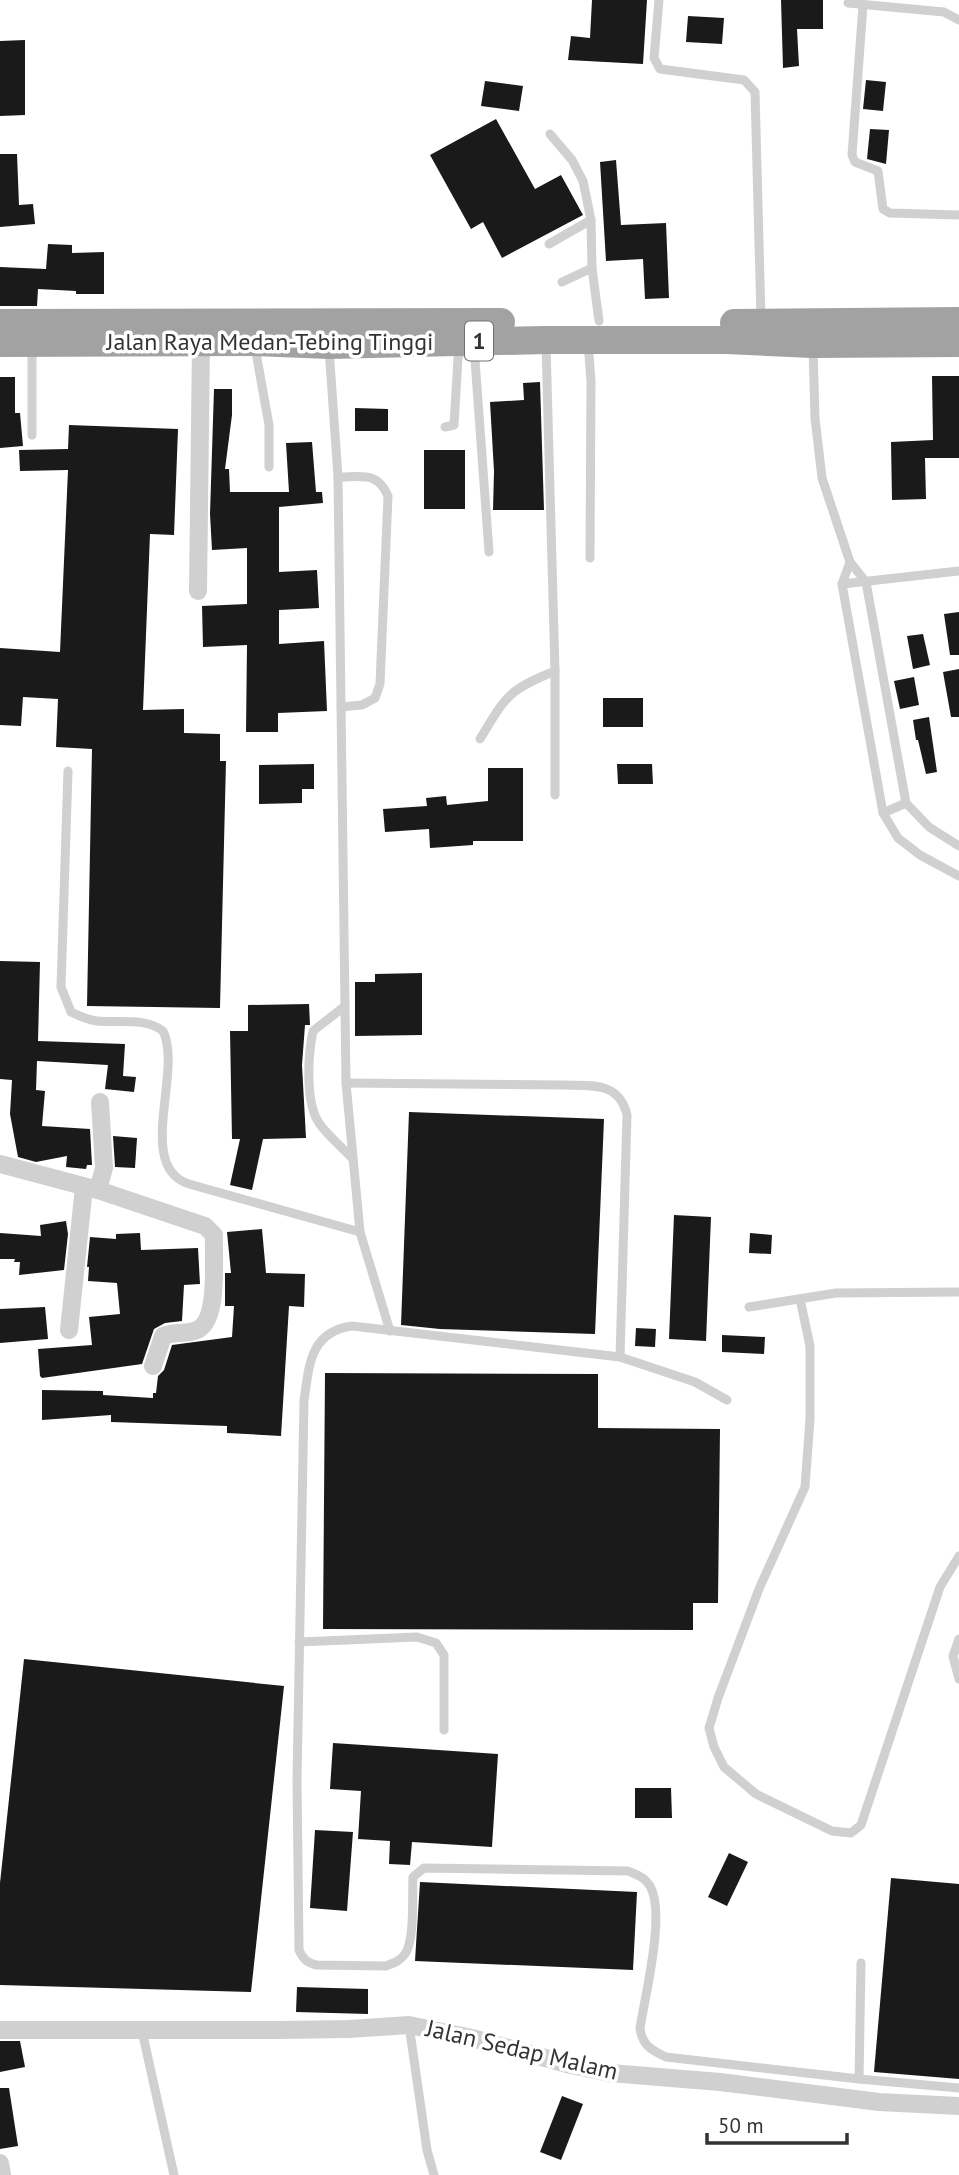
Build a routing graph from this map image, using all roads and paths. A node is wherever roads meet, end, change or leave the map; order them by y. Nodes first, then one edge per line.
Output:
1 (659, 0) edge
2 (848, 3) dead end
3 (863, 5) junction
4 (959, 20) edge
5 (550, 134) dead end
6 (959, 215) edge
7 (591, 220) junction
8 (550, 244) dead end
9 (592, 268) junction
10 (562, 282) dead end
11 (959, 321) edge
12 (0, 323) edge
13 (761, 323) junction
14 (593, 331) junction
15 (546, 340) junction
16 (254, 342) junction
17 (0, 343) edge
18 (32, 343) junction
19 (201, 343) junction
20 (959, 343) edge
21 (812, 344) junction
22 (329, 345) junction
23 (474, 346) junction
24 (445, 427) dead end
25 (32, 435) dead end
26 (270, 467) dead end
27 (338, 477) junction
28 (489, 552) dead end
29 (590, 558) dead end
30 (850, 562) junction
31 (959, 570) edge
32 (866, 582) junction
33 (842, 584) junction
34 (198, 591) dead end
35 (555, 671) junction
36 (341, 707) junction
37 (480, 739) dead end
38 (68, 771) dead end
39 (555, 795) dead end
40 (906, 803) junction
41 (883, 813) junction
42 (957, 843) edge
43 (959, 876) edge
44 (345, 1006) junction
45 (346, 1083) junction
46 (100, 1102) dead end
47 (353, 1159) junction
48 (0, 1164) edge
49 (91, 1189) junction
50 (360, 1232) junction
51 (959, 1292) edge
52 (800, 1299) junction
53 (748, 1307) dead end
54 (69, 1329) dead end
55 (390, 1331) junction
56 (620, 1357) junction
57 (153, 1366) dead end
58 (727, 1400) dead end
59 (959, 1556) edge
60 (959, 1639) edge
61 (299, 1642) junction
62 (959, 1679) edge
63 (444, 1730) dead end
64 (861, 1963) dead end
65 (409, 2025) junction
66 (0, 2030) edge
67 (142, 2031) junction
68 (859, 2079) junction
69 (959, 2088) edge
70 (959, 2106) edge
71 (0, 2163) edge
72 (2, 2175) edge
73 (174, 2175) edge
74 (434, 2175) edge

1 - 13 lane
2 - 3 lane
3 - 4 lane
3 - 6 lane
5 - 7 lane
7 - 8 lane
7 - 9 lane
9 - 10 lane
9 - 14 lane
11 - 13 highway, Jalan Raya Medan-Tebing Tinggi / 1
12 - 14 highway, Jalan Raya Medan-Tebing Tinggi / 1
13 - 14 highway, Jalan Raya Medan-Tebing Tinggi / 1
14 - 15 highway, Jalan Raya Medan-Tebing Tinggi / 1
14 - 21 highway, Jalan Raya Medan-Tebing Tinggi / 1
14 - 29 lane
15 - 23 highway, Jalan Raya Medan-Tebing Tinggi / 1
15 - 35 lane
16 - 19 highway, Jalan Raya Medan-Tebing Tinggi / 1
16 - 22 highway, Jalan Raya Medan-Tebing Tinggi / 1
16 - 26 lane
17 - 18 highway, Jalan Raya Medan-Tebing Tinggi / 1
18 - 19 highway, Jalan Raya Medan-Tebing Tinggi / 1
18 - 25 lane
19 - 34 street
20 - 21 highway, Jalan Raya Medan-Tebing Tinggi / 1
21 - 30 lane
22 - 23 highway, Jalan Raya Medan-Tebing Tinggi / 1
22 - 27 lane
23 - 24 lane
23 - 28 lane
27 - 36 lane
27 - 36 lane
30 - 32 lane
30 - 33 lane
31 - 32 lane
32 - 33 lane
32 - 40 lane
33 - 41 lane
35 - 37 lane
35 - 39 lane
36 - 44 lane
38 - 50 lane
40 - 41 lane
40 - 42 lane
41 - 43 lane
44 - 45 lane
44 - 47 lane
45 - 47 lane
45 - 56 lane
46 - 49 street
47 - 50 lane
48 - 49 street
49 - 54 street
49 - 57 street
50 - 55 lane
51 - 52 lane
52 - 53 lane
52 - 59 lane
55 - 56 lane
55 - 61 lane
56 - 58 lane
60 - 62 lane
61 - 63 lane
61 - 68 lane
64 - 68 lane
65 - 67 street, Jalan Sedap Malam
65 - 70 street, Jalan Sedap Malam
65 - 74 lane
66 - 67 street, Jalan Sedap Malam
67 - 73 lane
68 - 69 lane
71 - 72 street

